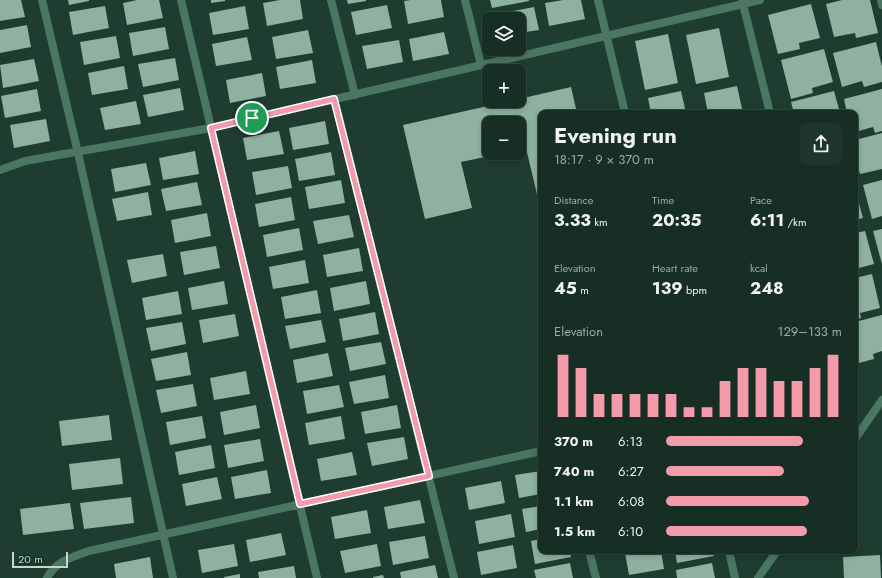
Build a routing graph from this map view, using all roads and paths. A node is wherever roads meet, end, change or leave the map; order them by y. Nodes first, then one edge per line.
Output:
1 (42, 0) edge
2 (180, 0) edge
3 (331, 0) edge
4 (465, 0) edge
5 (598, 0) edge
6 (760, 0) edge
7 (881, 0) edge
8 (743, 2) edge
9 (882, 5) edge
10 (607, 36) junction
11 (481, 65) junction
12 (355, 95) junction
13 (334, 99) junction
14 (624, 110) edge
15 (769, 110) edge
16 (211, 128) junction
17 (78, 153) junction
18 (0, 170) edge
19 (882, 400) edge
20 (858, 435) edge
21 (538, 452) edge
22 (429, 476) junction
23 (300, 504) junction
24 (162, 535) junction
25 (590, 554) edge
26 (729, 554) edge
27 (775, 554) edge
28 (47, 578) edge
29 (173, 578) edge
30 (317, 578) edge
31 (454, 578) edge
32 (596, 578) edge
33 (735, 578) edge
34 (758, 578) edge

1 - 17 street
2 - 16 street
3 - 12 street
4 - 11 street
5 - 10 street
6 - 8 street
7 - 9 street
8 - 10 street
8 - 15 street
10 - 11 street
10 - 14 street
11 - 12 street
12 - 13 street
13 - 16 street
13 - 22 street
16 - 17 street
16 - 23 street
17 - 18 street
17 - 24 street
19 - 20 street
21 - 22 street
22 - 23 street
22 - 31 street
23 - 24 street
23 - 30 street
24 - 28 street
24 - 29 street
25 - 32 street
26 - 33 street
27 - 34 street

